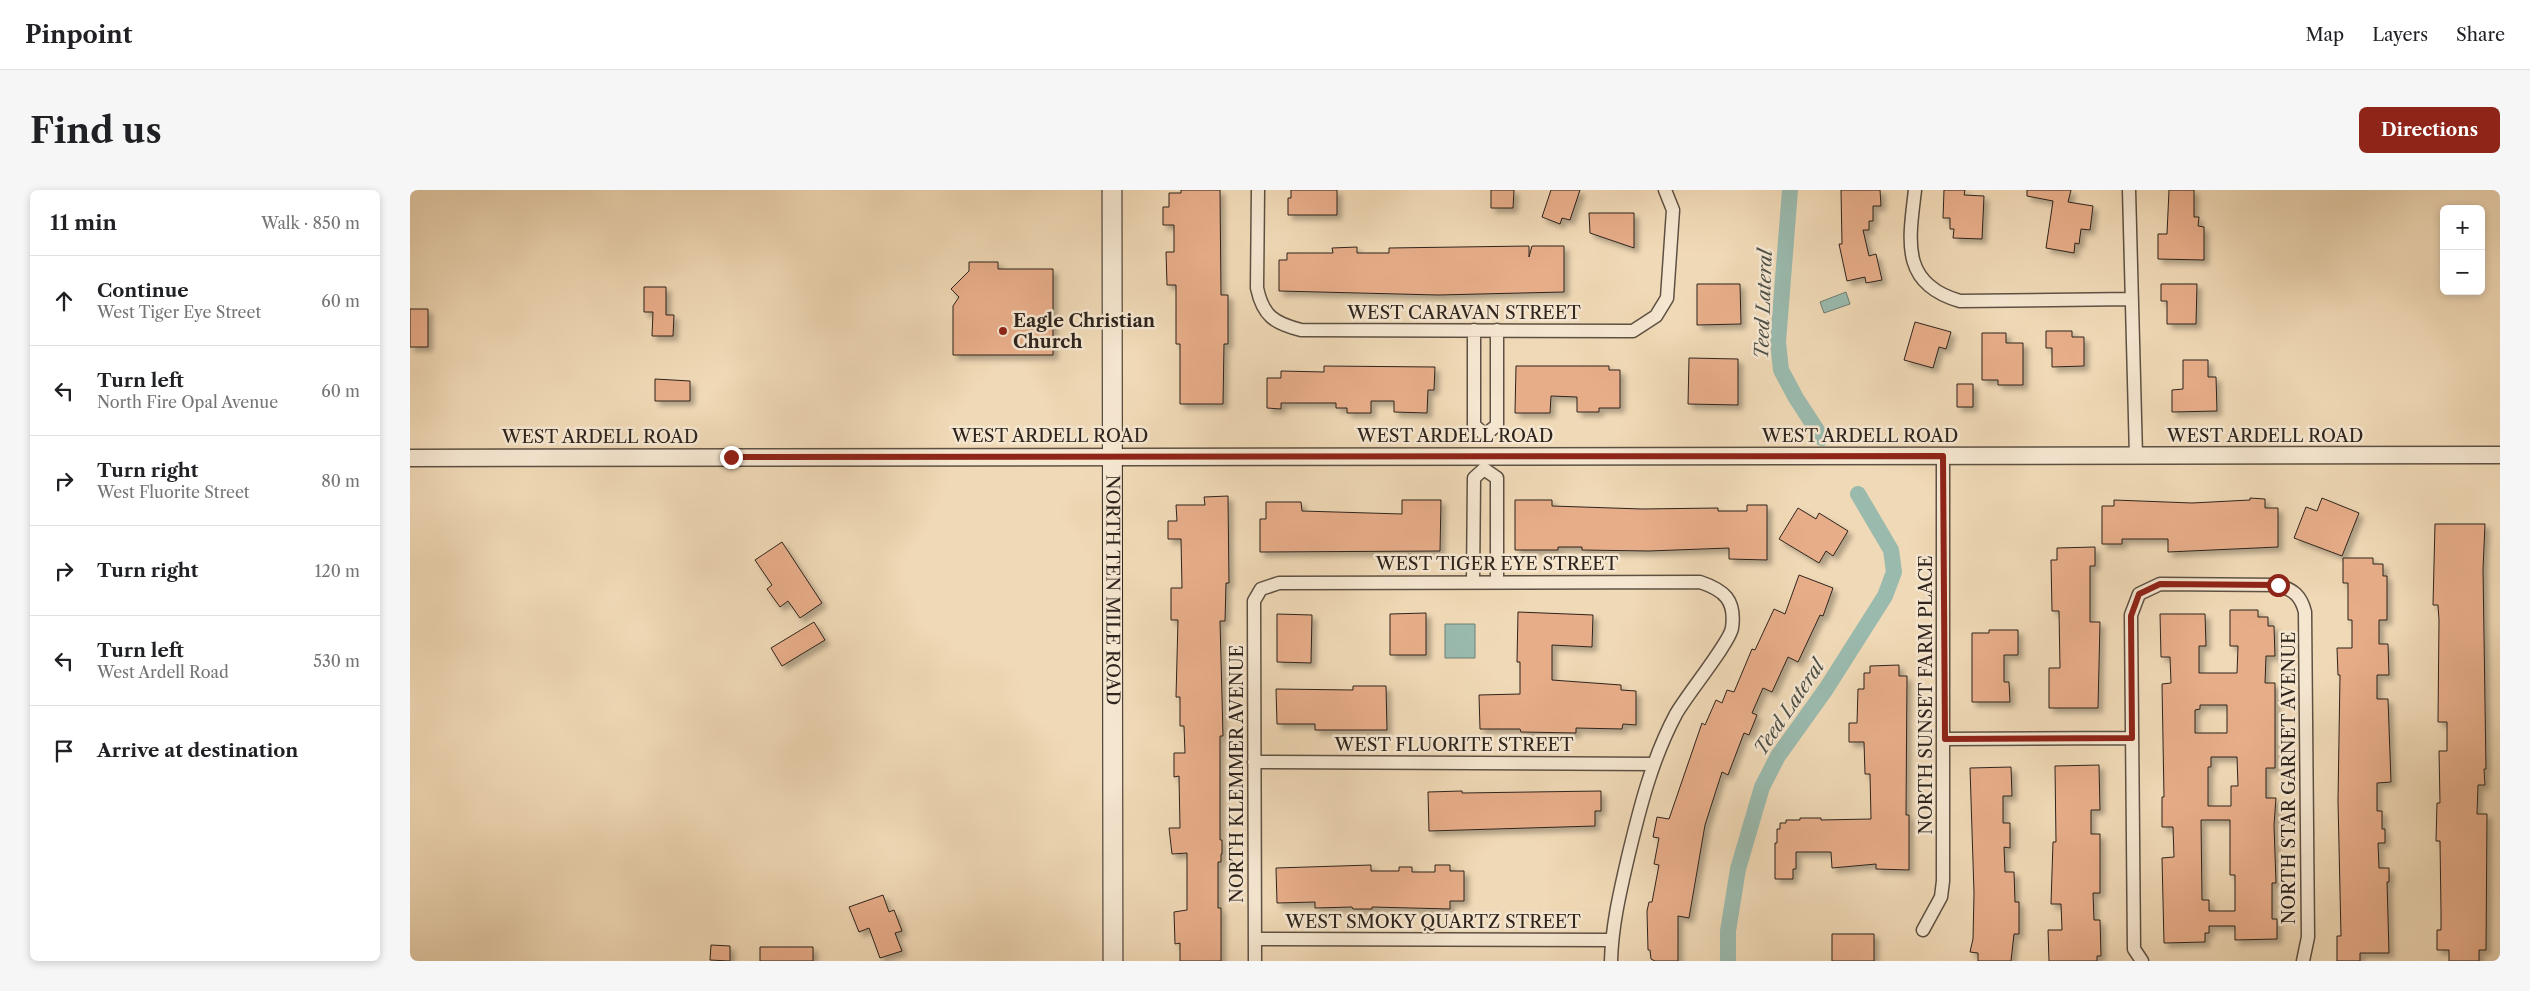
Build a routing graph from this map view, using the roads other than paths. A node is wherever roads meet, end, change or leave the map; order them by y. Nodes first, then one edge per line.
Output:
1 (1112, 190) edge
2 (1258, 190) edge
3 (1666, 190) edge
4 (1915, 190) edge
5 (2129, 190) edge
6 (2132, 298) junction
7 (1474, 330) junction
8 (1497, 330) junction
9 (1484, 435) junction
10 (2500, 455) edge
11 (1112, 456) junction
12 (1943, 456) junction
13 (2136, 456) junction
14 (410, 458) edge
15 (1484, 462) junction
16 (1497, 581) junction
17 (1473, 582) junction
18 (1261, 589) joint
19 (2132, 738) junction
20 (1945, 739) junction
21 (1254, 762) junction
22 (1654, 764) junction
23 (1923, 930) dead end
24 (1255, 939) junction
25 (1612, 940) junction
26 (1113, 961) edge
27 (1255, 961) edge
28 (1611, 961) edge
29 (2142, 961) edge
30 (2303, 961) edge

1 - 11 main road, NORTH TEN MILE ROAD
2 - 7 street, WEST CARAVAN STREET
3 - 8 street, WEST CARAVAN STREET
4 - 6 street
5 - 6 street
6 - 13 street
7 - 8 street, WEST CARAVAN STREET
7 - 9 street
8 - 9 street
9 - 15 street
10 - 13 street, WEST ARDELL ROAD
11 - 14 street, WEST ARDELL ROAD
11 - 15 street, WEST ARDELL ROAD
11 - 26 main road, NORTH TEN MILE ROAD
12 - 13 street, WEST ARDELL ROAD
12 - 15 street, WEST ARDELL ROAD
12 - 20 street, NORTH SUNSET FARM PLACE
15 - 16 street
15 - 17 street
16 - 17 street, WEST TIGER EYE STREET
16 - 22 street, WEST TIGER EYE STREET
17 - 18 street, WEST TIGER EYE STREET
18 - 21 street, NORTH KLEMMER AVENUE
19 - 20 street
19 - 29 street
19 - 30 street, NORTH STAR GARNET AVENUE
20 - 23 street, NORTH SUNSET FARM PLACE
21 - 22 street, WEST FLUORITE STREET
21 - 24 street, NORTH KLEMMER AVENUE
22 - 25 street
24 - 25 street, WEST SMOKY QUARTZ STREET
24 - 27 street, NORTH KLEMMER AVENUE
25 - 28 street

